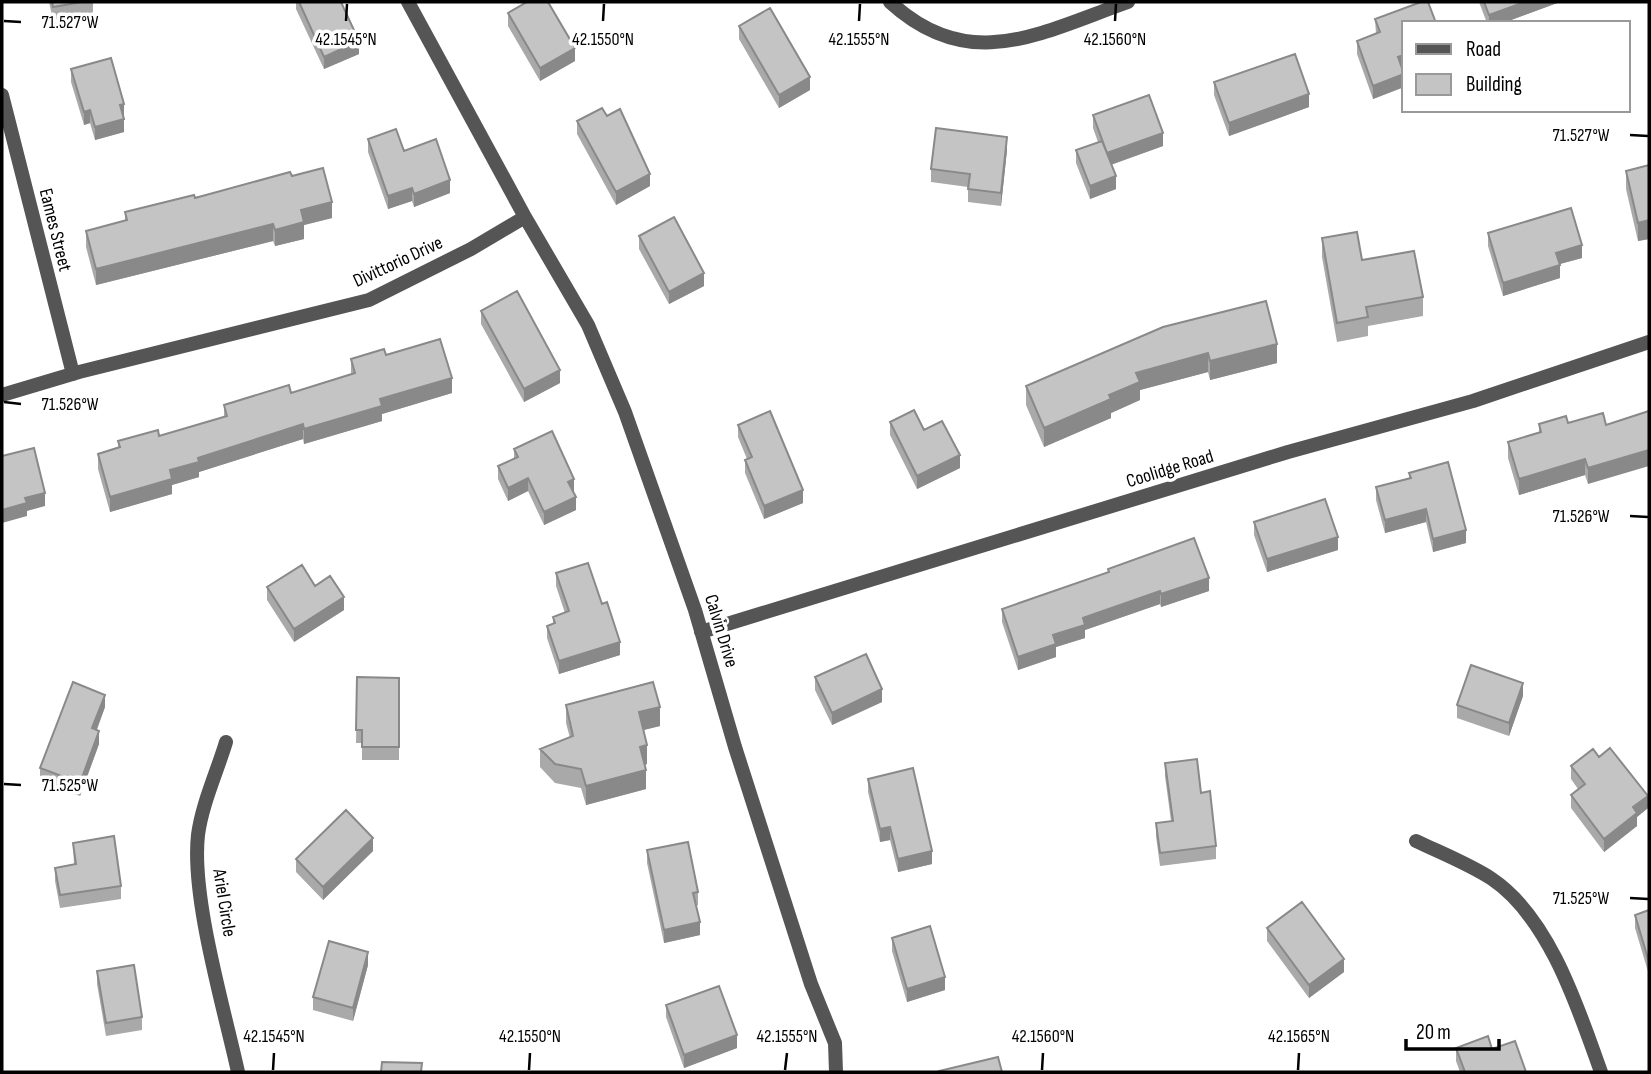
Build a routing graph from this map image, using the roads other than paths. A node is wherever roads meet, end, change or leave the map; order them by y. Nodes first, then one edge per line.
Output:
1 (408, 2) edge
2 (890, 2) edge
3 (1128, 2) edge
4 (2, 95) edge
5 (525, 217) junction
6 (1649, 342) edge
7 (74, 374) junction
8 (2, 395) edge
9 (701, 632) junction
10 (226, 742) dead end
11 (1416, 841) dead end
12 (238, 1072) edge
13 (836, 1072) edge
14 (1601, 1072) edge

1 - 5 street
2 - 3 street
4 - 7 street, Eames Street
5 - 7 street, Divittorio Drive
5 - 9 street, Calvin Drive
6 - 9 street, Coolidge Road
7 - 8 street, Divittorio Drive
9 - 13 street, Calvin Drive
10 - 12 street, Ariel Circle
11 - 14 street

